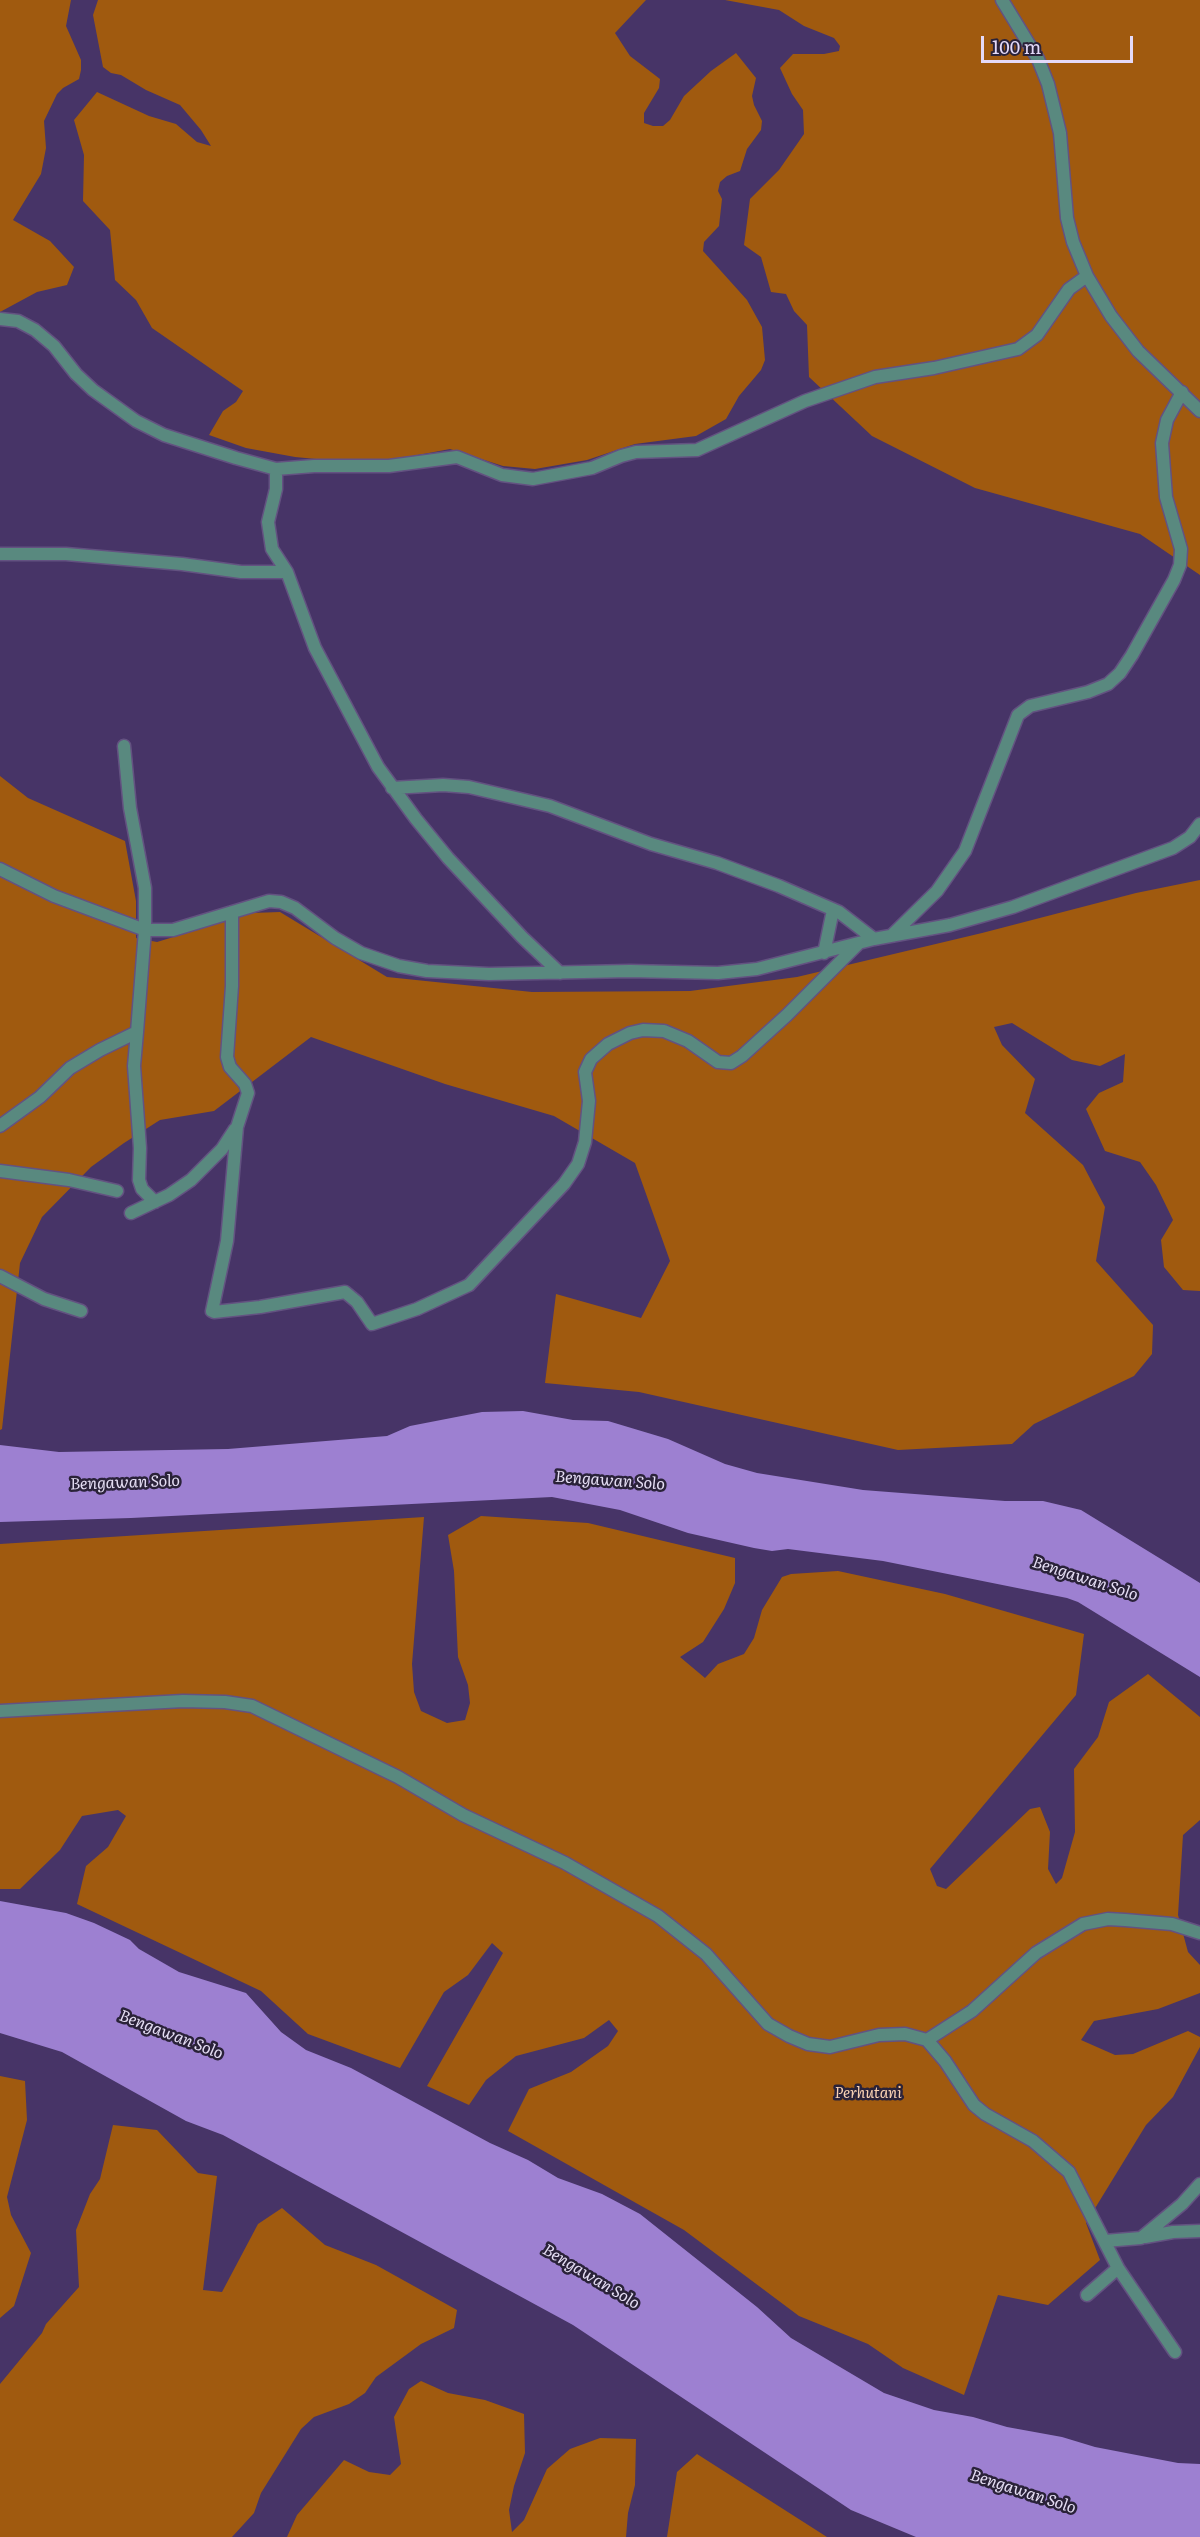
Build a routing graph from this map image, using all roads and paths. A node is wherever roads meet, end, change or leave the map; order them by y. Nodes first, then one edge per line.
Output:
1 (1002, 0) edge
2 (1087, 276) junction
3 (0, 319) edge
4 (1182, 392) junction
5 (1200, 411) edge
6 (276, 469) junction
7 (0, 554) edge
8 (287, 573) junction
9 (124, 746) dead end
10 (392, 788) junction
11 (1200, 824) edge
12 (0, 869) edge
13 (833, 910) junction
14 (232, 912) junction
15 (146, 930) junction
16 (891, 936) junction
17 (874, 939) junction
18 (859, 943) junction
19 (824, 952) junction
20 (560, 973) junction
21 (137, 1032) junction
22 (0, 1126) edge
23 (237, 1127) junction
24 (0, 1171) edge
25 (117, 1191) dead end
26 (155, 1202) junction
27 (131, 1213) dead end
28 (0, 1276) edge
29 (81, 1311) dead end
30 (0, 1711) edge
31 (1200, 1933) edge
32 (927, 2040) junction
33 (1200, 2184) edge
34 (1200, 2231) edge
35 (1141, 2238) junction
36 (1105, 2241) junction
37 (1119, 2268) junction
38 (1087, 2295) dead end
39 (1176, 2352) dead end

1 - 2 street
2 - 4 street
2 - 6 street
3 - 6 street
4 - 5 street
4 - 16 street
6 - 8 street
7 - 8 street
8 - 10 street
9 - 15 street
10 - 13 street
10 - 20 street
11 - 16 street
12 - 15 street
13 - 17 street
13 - 19 street
14 - 15 street
14 - 20 street
14 - 23 street
15 - 21 street
16 - 17 street
17 - 18 street
18 - 19 street
18 - 23 street
19 - 20 street
21 - 22 street
21 - 26 street
23 - 26 street
24 - 25 street
26 - 27 street
28 - 29 street
30 - 32 street
31 - 32 street
32 - 36 street
33 - 35 street
34 - 35 street
35 - 36 street
36 - 37 street
37 - 38 street
37 - 39 street

